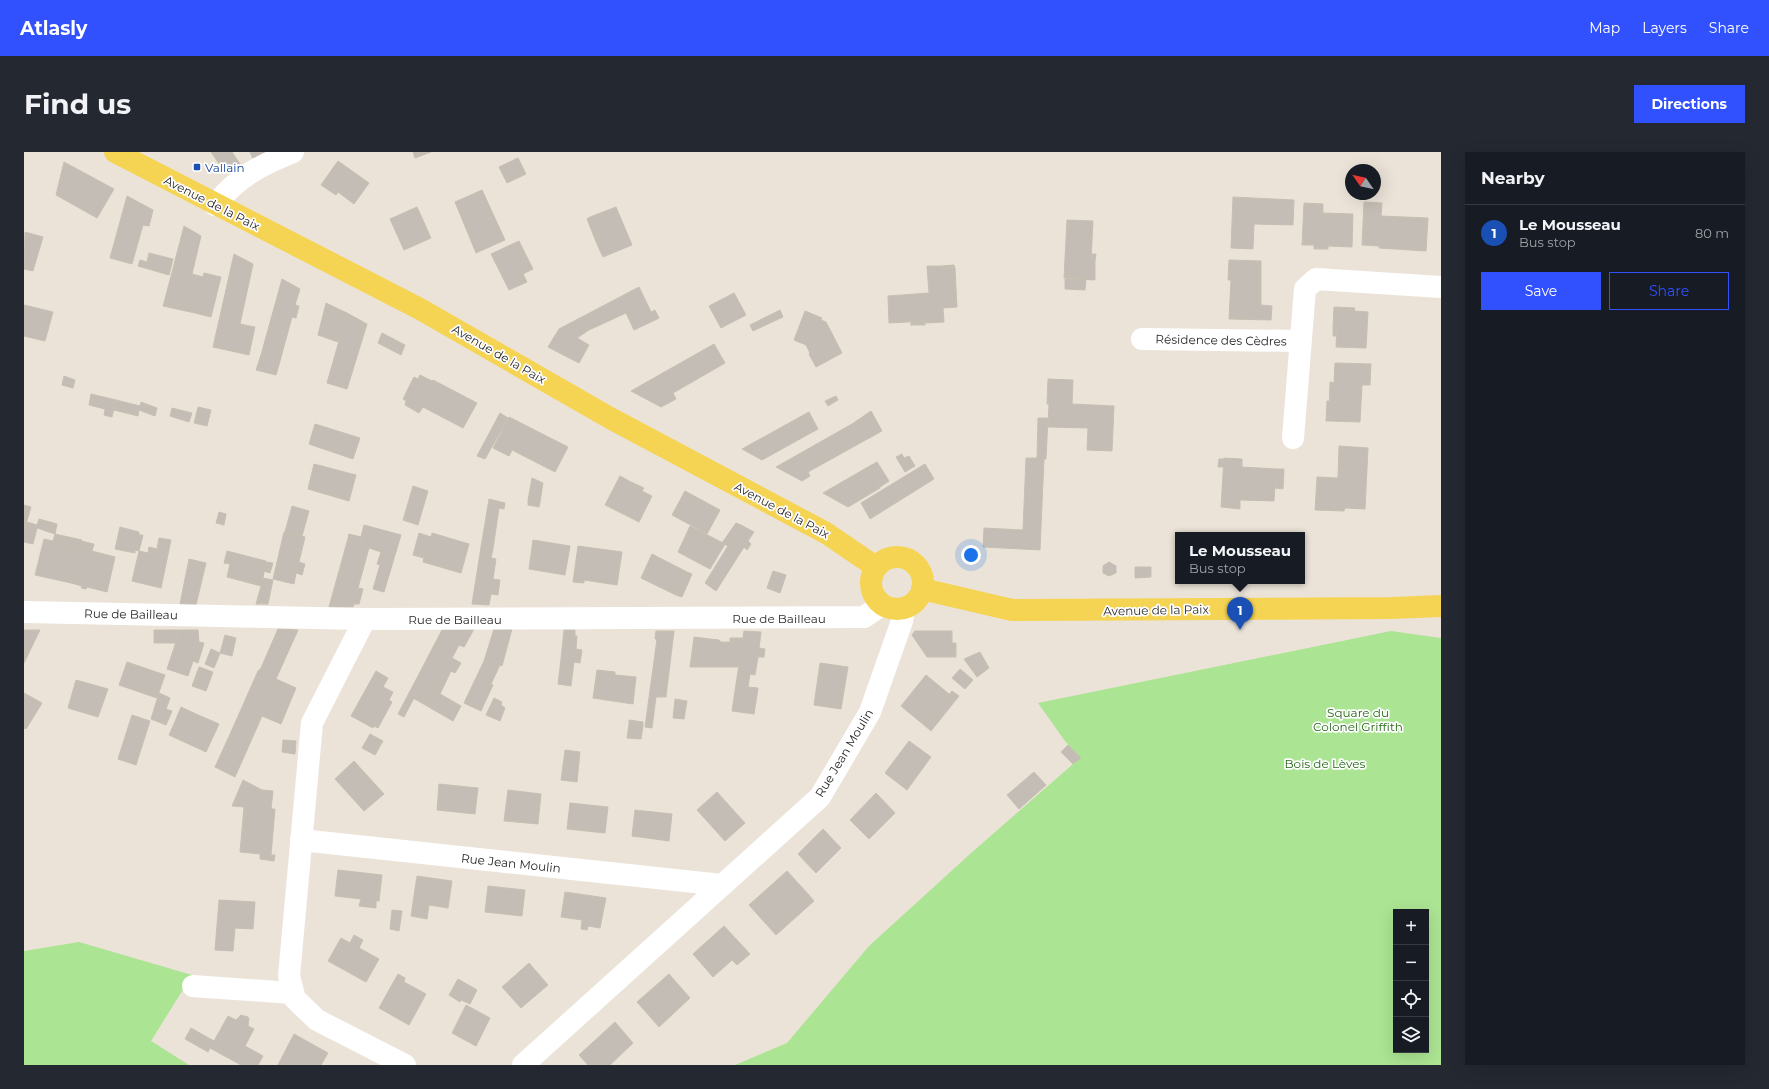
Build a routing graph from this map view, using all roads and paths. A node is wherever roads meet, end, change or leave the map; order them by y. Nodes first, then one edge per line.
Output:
1 (115, 152) edge
2 (293, 152) edge
3 (215, 205) junction
4 (1441, 287) edge
5 (1142, 338) dead end
6 (1300, 341) junction
7 (1293, 438) dead end
8 (876, 567) junction
9 (922, 589) junction
10 (882, 605) junction
11 (1441, 606) edge
12 (904, 608) junction
13 (24, 612) edge
14 (365, 619) junction
15 (301, 840) junction
16 (722, 885) junction
17 (193, 986) dead end
18 (292, 993) junction
19 (405, 1065) edge
20 (523, 1065) edge

1 - 3 main road, Avenue de la Paix
2 - 3 street
3 - 8 main road, Avenue de la Paix
4 - 6 street, Résidence des Cèdres
5 - 6 street, Résidence des Cèdres
6 - 7 street, Résidence des Cèdres
8 - 9 main road
8 - 10 main road
9 - 11 main road, Avenue de la Paix
9 - 12 main road
10 - 12 main road
10 - 14 street, Rue de Bailleau
12 - 16 street, Rue Jean Moulin
13 - 14 street, Rue de Bailleau
14 - 15 street
15 - 16 street, Rue Jean Moulin
15 - 18 street
16 - 20 street, Rue Jean Moulin
17 - 18 street
18 - 19 street

